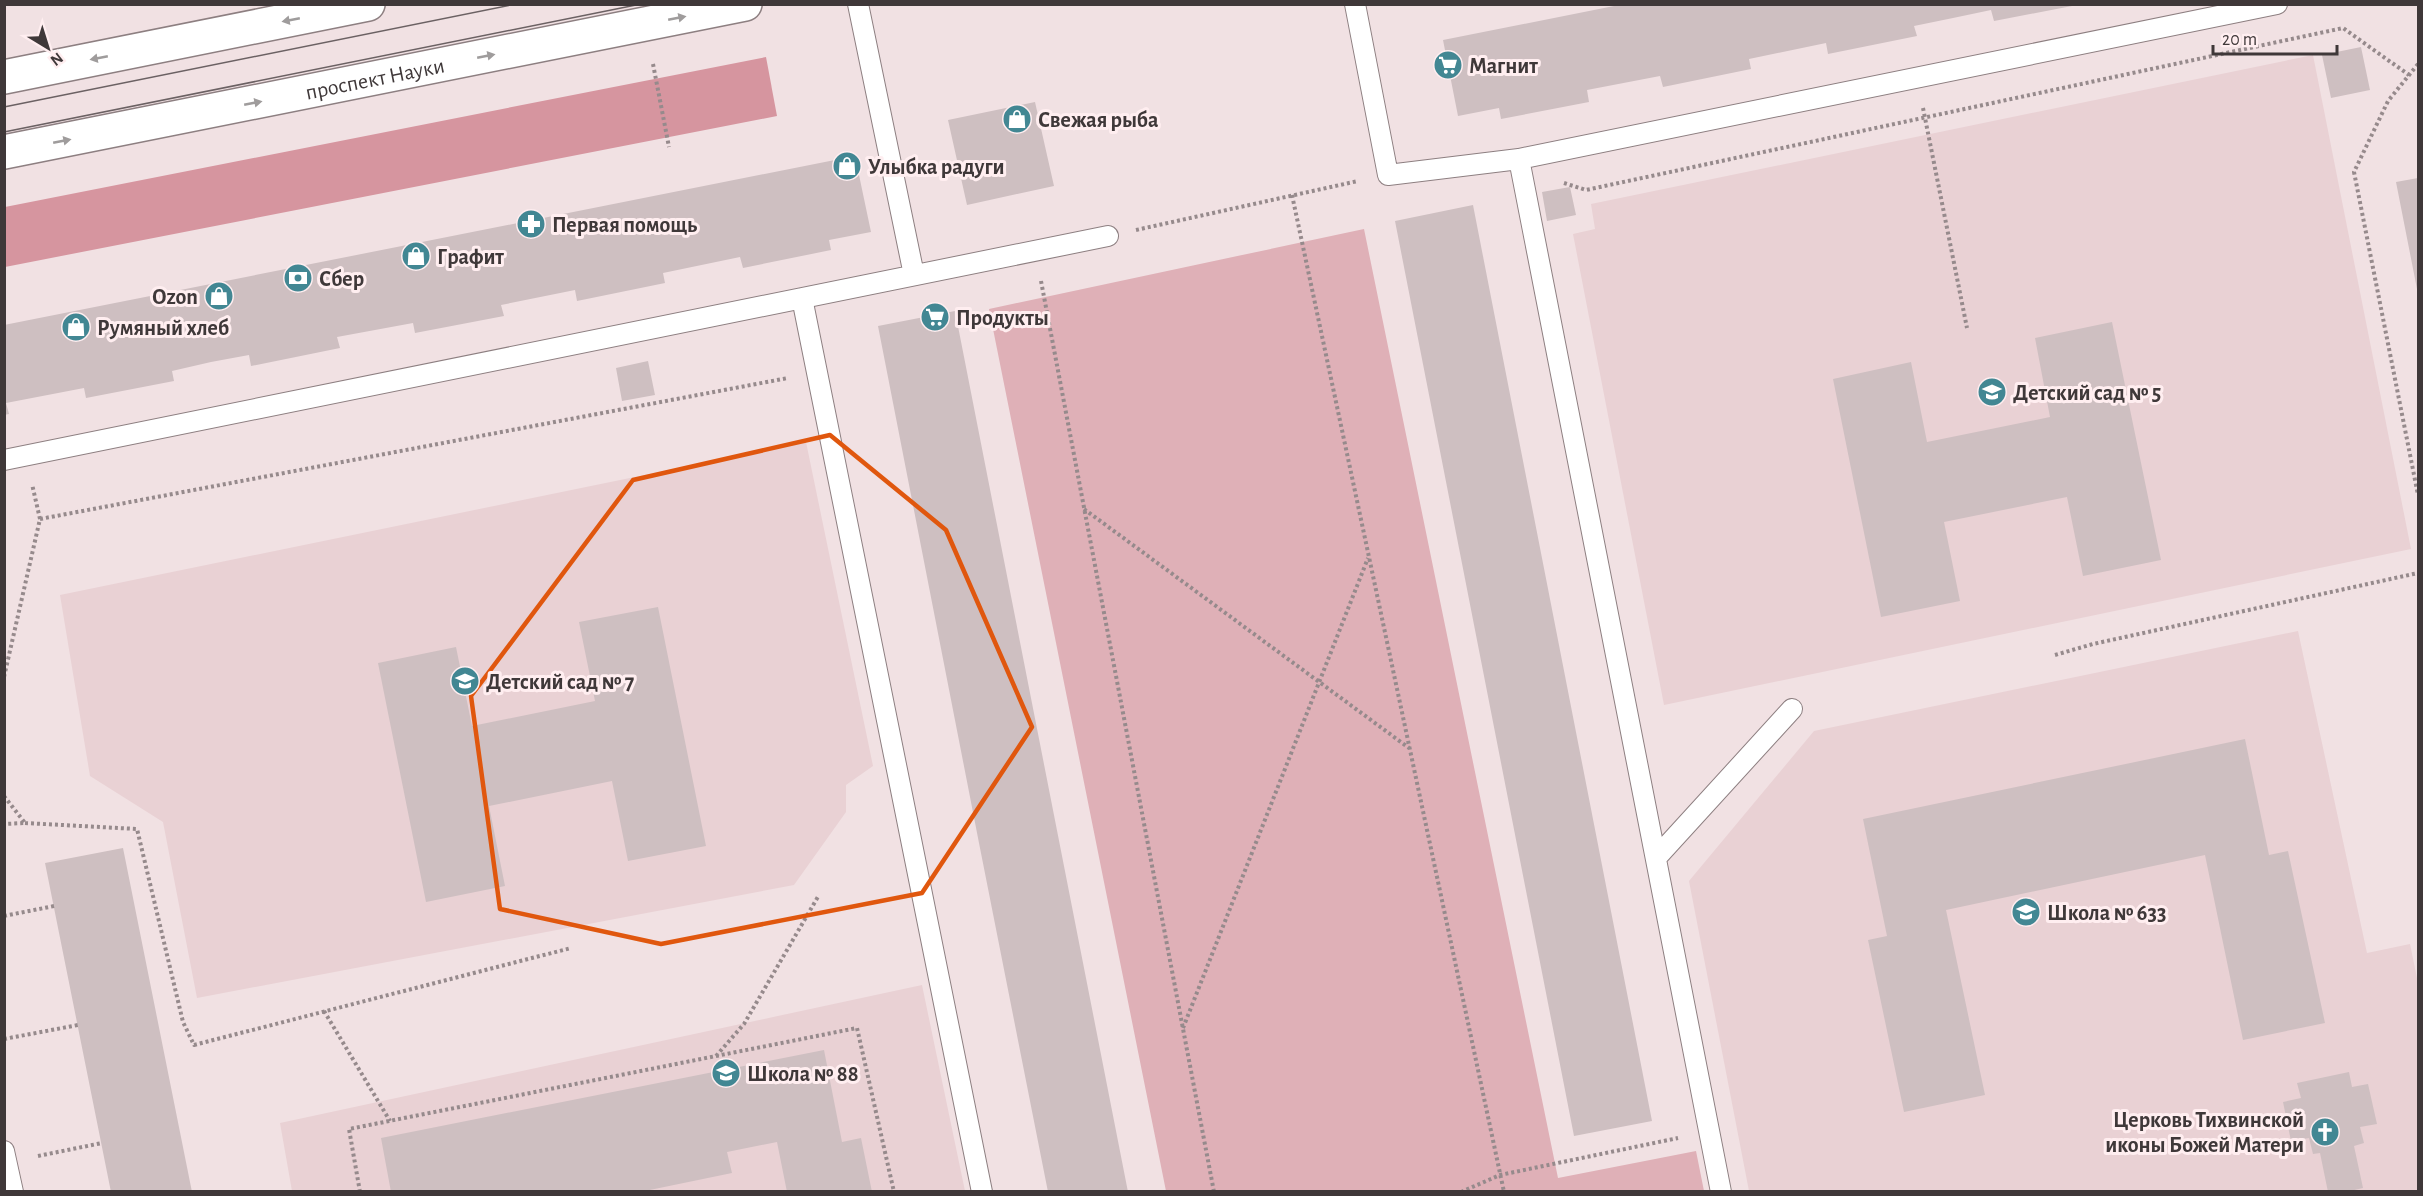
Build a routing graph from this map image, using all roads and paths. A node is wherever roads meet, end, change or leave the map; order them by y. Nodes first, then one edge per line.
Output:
1 (369, 4) edge
2 (745, 4) edge
3 (858, 4) edge
4 (1355, 4) edge
5 (2277, 4) edge
6 (653, 64) dead end
7 (2418, 64) edge
8 (2409, 75) junction
9 (4, 77) edge
10 (1917, 78) junction
11 (669, 147) dead end
12 (4, 152) edge
13 (1520, 164) junction
14 (1388, 175) junction
15 (1292, 195) junction
16 (1108, 236) joint
17 (1035, 251) junction
18 (914, 275) junction
19 (802, 298) junction
20 (1966, 328) dead end
21 (817, 373) junction
22 (26, 455) junction
23 (4, 459) edge
24 (2418, 495) edge
25 (1084, 509) junction
26 (40, 519) junction
27 (1369, 557) junction
28 (2418, 573) edge
29 (2055, 655) dead end
30 (4, 677) edge
31 (1319, 682) junction
32 (1792, 709) dead end
33 (1409, 748) junction
34 (4, 796) edge
35 (25, 823) junction
36 (4, 824) edge
37 (1656, 858) junction
38 (819, 895) dead end
39 (54, 906) dead end
40 (4, 916) edge
41 (571, 948) dead end
42 (324, 1011) junction
43 (78, 1025) dead end
44 (1183, 1030) junction
45 (4, 1039) edge
46 (715, 1057) junction
47 (390, 1121) junction
48 (1709, 1131) junction
49 (102, 1143) dead end
50 (6, 1157) edge
51 (1500, 1176) junction
52 (13, 1191) edge
53 (360, 1191) edge
54 (894, 1191) edge
55 (981, 1191) edge
56 (1214, 1191) edge
57 (1461, 1191) edge
58 (1504, 1191) edge
59 (1721, 1191) edge

1 -> 9 main road
12 -> 2 main road, проспект Науки
3 - 18 lane
4 - 14 lane
5 - 10 lane
6 - 11 path
7 - 8 path
8 - 13 path
8 - 24 path
10 - 13 lane
10 - 20 path
13 - 14 lane
13 - 37 lane
14 - 15 path
15 - 16 path
15 - 27 path
16 - 17 lane
17 - 18 lane
17 - 25 path
18 - 19 lane
19 - 21 lane
19 - 22 lane
21 - 26 path
21 - 55 lane
22 - 23 lane
22 - 26 path
25 - 31 path
25 - 44 path
26 - 30 path
27 - 31 path
27 - 33 path
28 - 29 path
31 - 33 path
31 - 44 path
32 - 37 lane
33 - 51 path
34 - 35 path
35 - 36 path
35 - 42 path
37 - 48 lane
38 - 46 path
39 - 40 path
41 - 42 path
42 - 47 path
43 - 45 path
44 - 56 path
46 - 47 path
46 - 54 path
47 - 53 path
48 - 51 path
48 - 59 lane
49 - 50 path
50 - 52 lane
51 - 57 path
51 - 58 path

